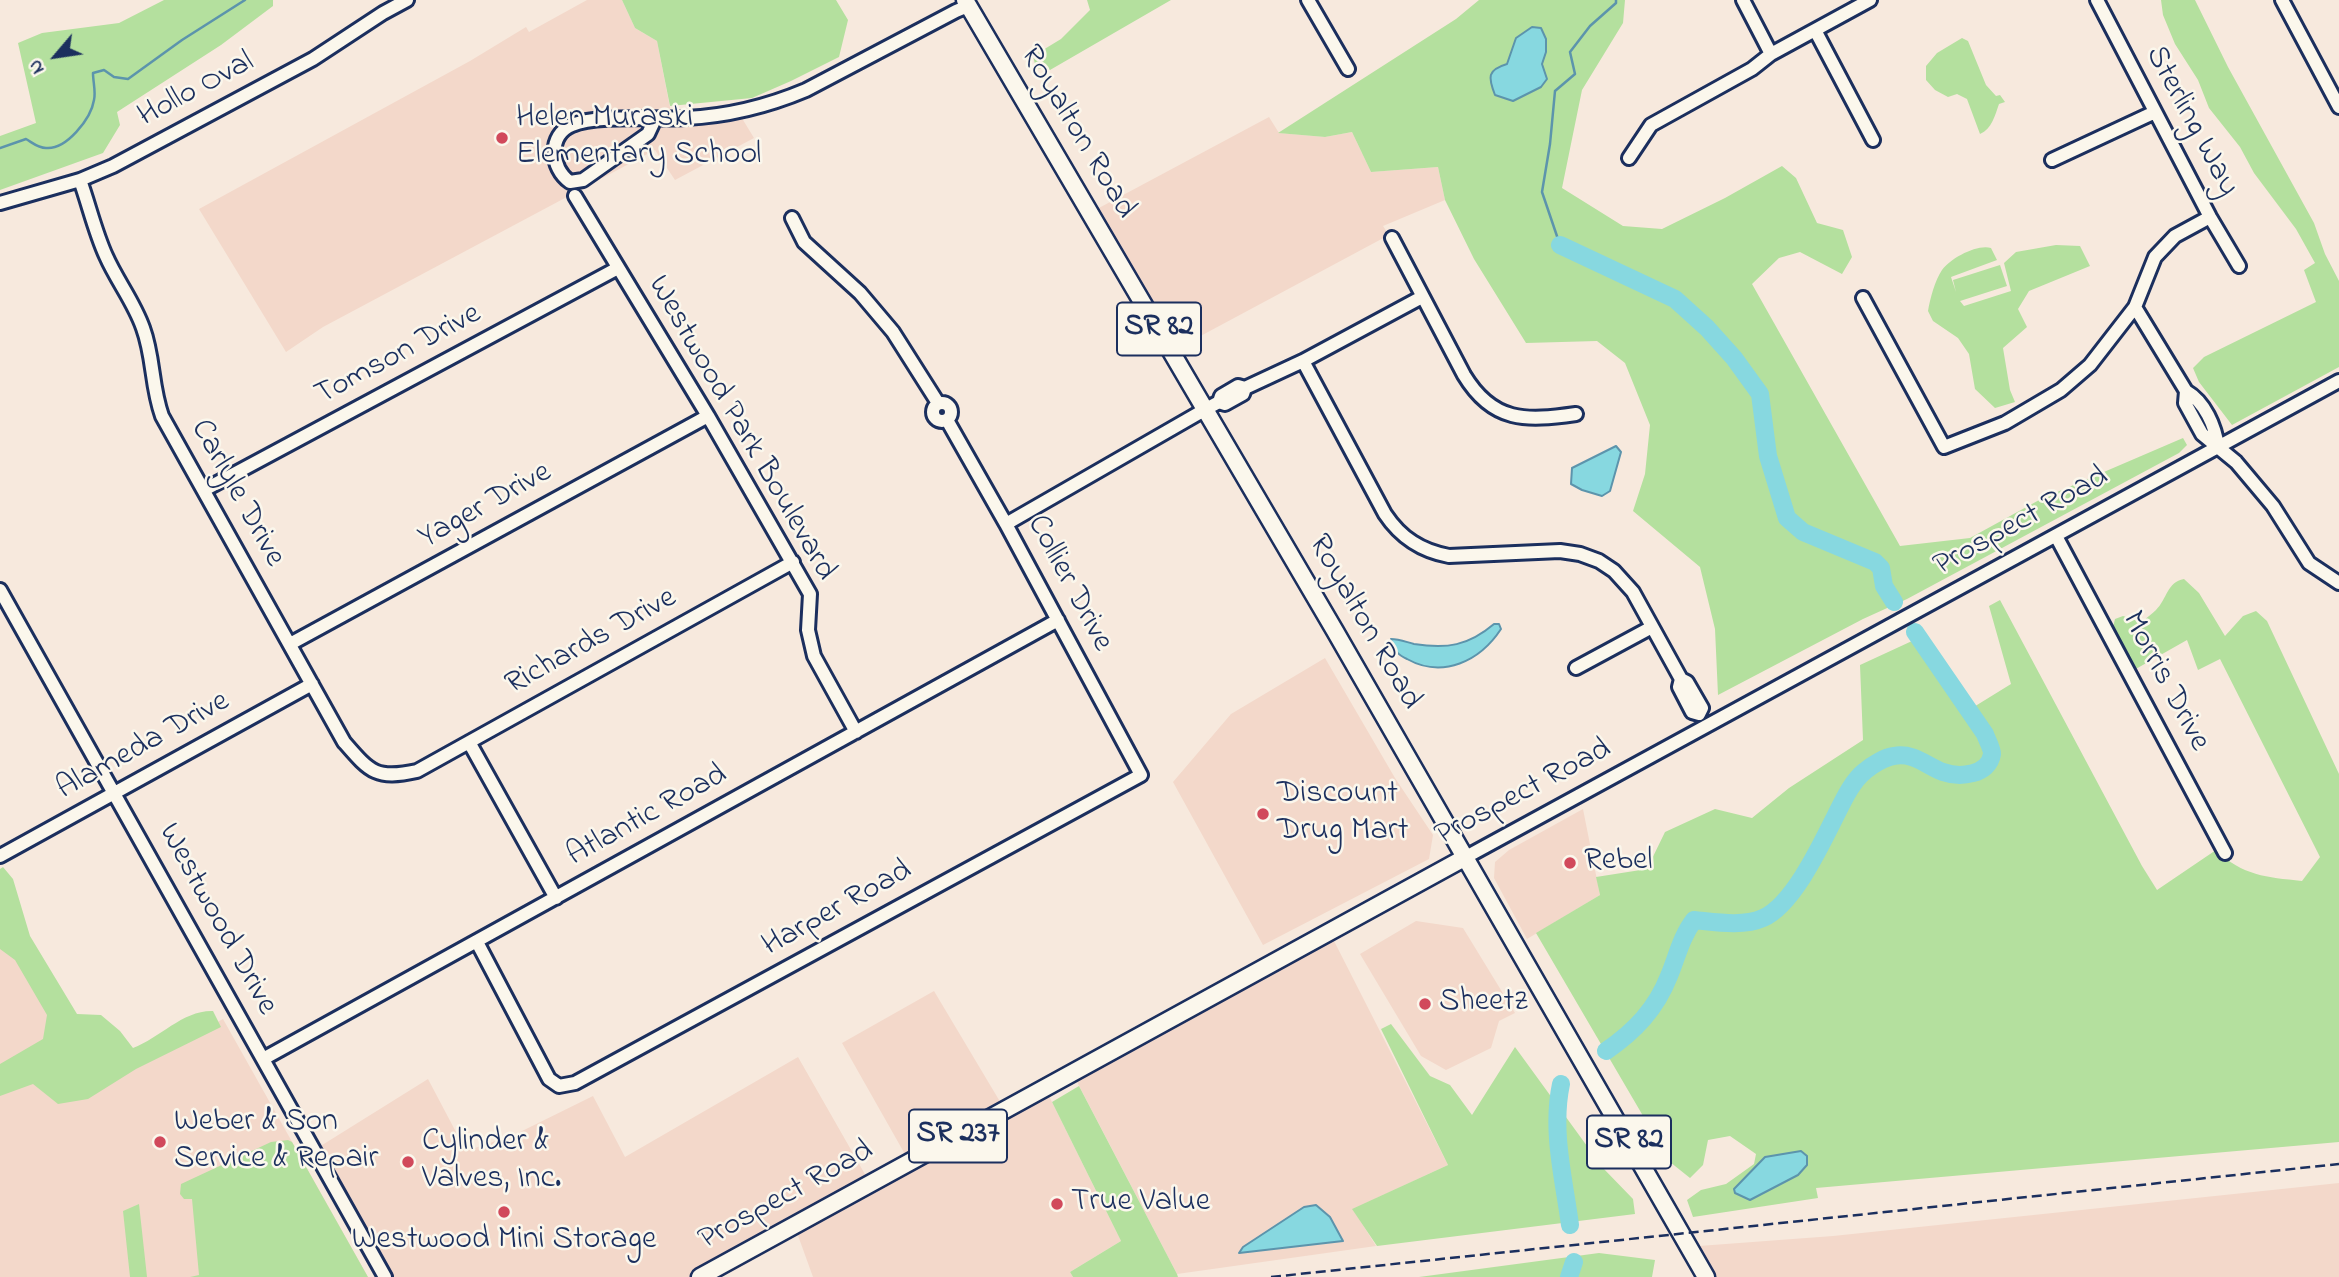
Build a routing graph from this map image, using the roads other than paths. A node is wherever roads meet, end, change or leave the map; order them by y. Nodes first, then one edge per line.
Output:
1 (407, 0) edge
2 (1324, 0) edge
3 (1743, 0) edge
4 (1870, 0) edge
5 (2097, 0) edge
6 (2282, 0) edge
7 (966, 3) edge
8 (1310, 3) edge
9 (1815, 30) junction
10 (1771, 54) junction
11 (1348, 69) dead end
12 (2339, 107) edge
13 (2155, 112) junction
14 (626, 119) junction
15 (655, 119) junction
16 (1873, 140) dead end
17 (635, 144) junction
18 (1629, 158) dead end
19 (2052, 160) dead end
20 (80, 180) junction
21 (575, 196) dead end
22 (0, 203) edge
23 (2210, 217) junction
24 (792, 218) dead end
25 (1392, 239) dead end
26 (2239, 266) dead end
27 (618, 268) junction
28 (1422, 297) junction
29 (1863, 298) dead end
30 (2135, 307) junction
31 (1303, 361) junction
32 (2339, 381) edge
33 (1213, 405) junction
34 (1576, 414) dead end
35 (708, 416) junction
36 (2218, 447) junction
37 (205, 490) junction
38 (1006, 524) junction
39 (2056, 536) junction
40 (793, 562) junction
41 (2339, 583) edge
42 (0, 590) edge
43 (1058, 620) junction
44 (1652, 627) junction
45 (290, 644) junction
46 (1576, 668) dead end
47 (312, 684) junction
48 (1706, 727) junction
49 (856, 732) junction
50 (469, 742) junction
51 (417, 771) joint
52 (1141, 775) joint
53 (116, 793) junction
54 (2225, 853) dead end
55 (0, 856) edge
56 (1466, 857) junction
57 (556, 898) junction
58 (478, 942) junction
59 (263, 1059) junction
60 (385, 1277) edge
61 (700, 1277) edge
62 (1706, 1277) edge

1 - 20 street, Hollo Oval
2 - 8 street
3 - 10 street
4 - 9 street
5 - 13 street, Sterling Way
6 - 12 street
7 - 15 street
7 - 33 main road, Royalton Road / SR 82
8 - 11 street
9 - 10 street
9 - 16 street
10 - 18 street
13 - 19 street
13 - 23 street, Sterling Way
14 - 15 street
14 - 17 street
14 - 17 street
15 - 17 street
20 - 22 street, Hollo Oval
20 - 37 street, Carlyle Drive
21 - 27 street, Westwood Park Boulevard
23 - 26 street, Sterling Way
23 - 30 street
24 - 38 street, Collier Drive
25 - 28 street
27 - 35 street, Westwood Park Boulevard
27 - 37 street, Tomson Drive
28 - 31 street
28 - 34 street
29 - 30 street
30 - 36 street
31 - 33 street
31 - 44 street
32 - 36 street, Prospect Road
33 - 38 street
33 - 56 main road, Royalton Road / SR 82
35 - 40 street, Westwood Park Boulevard
35 - 45 street, Yager Drive
36 - 39 street, Prospect Road
36 - 41 street
37 - 45 street, Carlyle Drive
38 - 43 street, Collier Drive
39 - 48 street, Prospect Road
39 - 54 street, Morris Drive
40 - 49 street, Westwood Park Boulevard
40 - 50 street, Richards Drive
42 - 53 street, Westwood Drive
43 - 49 street, Atlantic Road
43 - 52 street, Collier Drive
44 - 46 street
44 - 48 street
45 - 47 street, Carlyle Drive
47 - 51 street, Carlyle Drive
47 - 53 street, Alameda Drive
48 - 56 street, Prospect Road
49 - 57 street, Atlantic Road
50 - 51 street, Richards Drive
50 - 57 street
52 - 58 street, Harper Road
53 - 55 street, Alameda Drive
53 - 59 street, Westwood Drive
56 - 61 main road, Prospect Road / SR 237
56 - 62 main road, Royalton Road / SR 82
57 - 58 street, Atlantic Road
58 - 59 street, Atlantic Road
59 - 60 street, Westwood Drive

